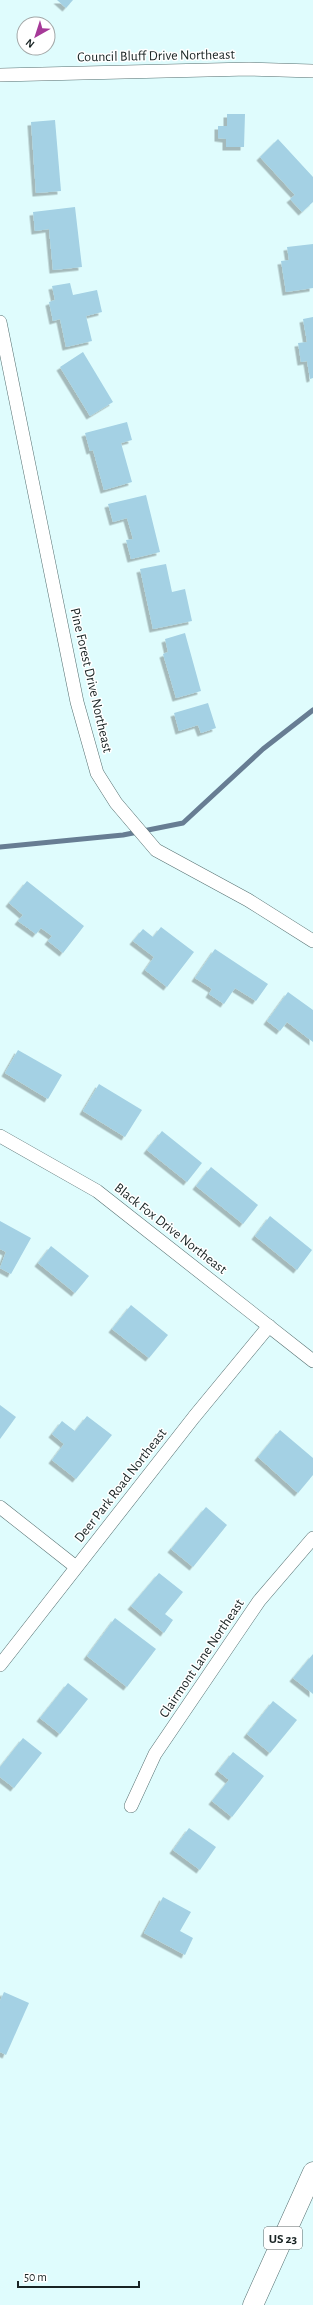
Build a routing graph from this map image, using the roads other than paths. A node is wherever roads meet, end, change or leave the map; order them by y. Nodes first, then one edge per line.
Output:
1 (313, 71) edge
2 (0, 75) edge
3 (0, 322) edge
4 (313, 941) edge
5 (0, 1136) edge
6 (269, 1326) junction
7 (313, 1361) edge
8 (0, 1507) edge
9 (313, 1538) edge
10 (76, 1567) junction
11 (0, 1665) edge
12 (131, 1806) dead end
13 (313, 2172) edge
14 (253, 2305) edge

1 - 2 street, Council Bluff Drive Northeast
3 - 4 street, Pine Forest Drive Northeast
5 - 6 street, Black Fox Drive Northeast
6 - 7 street, Black Fox Drive Northeast
6 - 10 street, Deer Park Road Northeast
8 - 10 street
9 - 12 street, Clairmont Lane Northeast
10 - 11 street, Deer Park Road Northeast
13 - 14 main road, US 23

